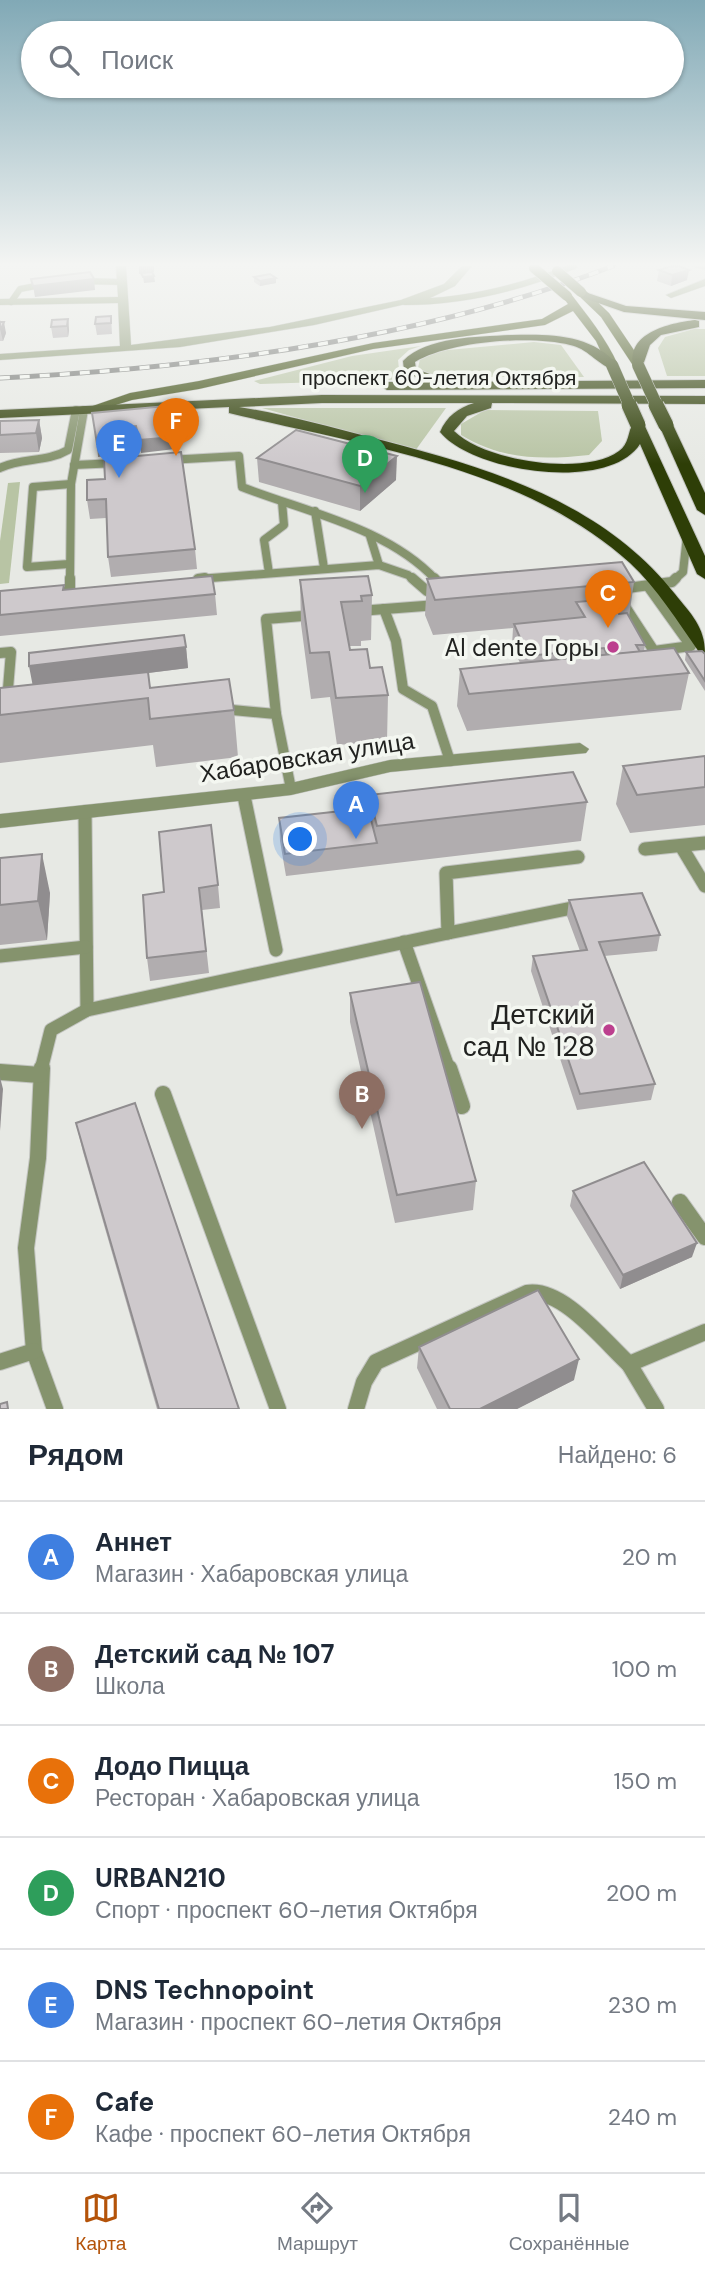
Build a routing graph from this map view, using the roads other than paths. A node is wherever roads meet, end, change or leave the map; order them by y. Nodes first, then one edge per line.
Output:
1 (125, 332) edge
2 (262, 332) edge
3 (475, 332) edge
4 (595, 332) edge
5 (616, 332) edge
6 (663, 332) edge
7 (126, 349) junction
8 (0, 357) edge
9 (612, 365) junction
10 (638, 365) junction
11 (587, 384) junction
12 (705, 384) edge
13 (529, 399) junction
14 (705, 400) edge
15 (83, 410) junction
16 (0, 414) edge
17 (639, 425) junction
18 (679, 454) junction
19 (156, 461) edge
20 (129, 462) edge
21 (74, 465) junction
22 (0, 468) edge
23 (705, 479) edge
24 (71, 484) junction
25 (282, 502) junction
26 (705, 510) edge
27 (315, 511) junction
28 (687, 534) junction
29 (370, 536) junction
30 (69, 564) junction
31 (379, 565) junction
32 (324, 568) junction
33 (270, 573) junction
34 (705, 574) edge
35 (188, 580) edge
36 (652, 586) junction
37 (83, 590) edge
38 (70, 591) junction
39 (42, 593) edge
40 (450, 603) edge
41 (384, 609) junction
42 (345, 612) edge
43 (332, 614) edge
44 (705, 648) edge
45 (0, 653) edge
46 (210, 707) edge
47 (276, 714) junction
48 (6, 715) edge
49 (580, 749) dead end
50 (450, 761) junction
51 (291, 789) junction
52 (244, 794) junction
53 (85, 812) junction
54 (0, 821) edge
55 (705, 843) edge
56 (681, 846) junction
57 (645, 849) dead end
58 (578, 857) dead end
59 (705, 886) edge
60 (602, 902) edge
61 (448, 933) junction
62 (404, 942) junction
63 (86, 947) junction
64 (275, 950) dead end
65 (0, 956) edge
66 (87, 1010) junction
67 (0, 1072) edge
68 (40, 1075) junction
69 (163, 1094) dead end
70 (462, 1106) dead end
71 (680, 1202) dead end
72 (705, 1237) edge
73 (705, 1332) edge
74 (34, 1351) junction
75 (0, 1362) edge
76 (629, 1364) junction
77 (55, 1409) edge
78 (278, 1409) edge
79 (356, 1409) edge
80 (656, 1409) edge

1 - 7 street
2 - 7 street
3 - 15 main road
4 - 9 main road
5 - 10 main road
6 - 10 highway
7 - 8 street
9 - 11 highway
9 - 17 highway, bridge
10 - 18 highway, bridge
11 - 12 highway, проспект 60-летия Октября
11 - 15 highway, проспект 60-летия Октября
13 - 14 highway, проспект 60-летия Октября
13 - 15 highway, проспект 60-летия Октября
13 - 17 highway
15 - 16 highway, проспект 60-летия Октября
15 - 21 lane
15 - 22 lane
15 - 36 highway
17 - 28 highway
18 - 23 highway
18 - 26 highway
19 - 25 lane
20 - 21 lane
21 - 24 lane
24 - 30 lane
24 - 30 lane
25 - 27 lane
25 - 33 lane
27 - 29 lane
27 - 32 lane
28 - 34 highway
28 - 36 lane
29 - 31 lane
29 - 31 lane
30 - 38 lane
31 - 32 lane
32 - 33 lane
33 - 35 lane
36 - 36 lane
36 - 44 highway
37 - 38 lane
38 - 39 lane
40 - 41 lane
41 - 42 lane
41 - 50 lane
43 - 47 lane
45 - 48 lane
46 - 47 lane
47 - 51 lane
49 - 50 street, Хабаровская улица
50 - 51 street, Хабаровская улица
51 - 52 street, Хабаровская улица
52 - 53 street, Хабаровская улица
52 - 64 lane
53 - 54 street, Хабаровская улица
53 - 63 lane
55 - 56 lane
56 - 57 lane
56 - 59 lane
58 - 61 lane
60 - 61 lane
61 - 62 lane
62 - 66 lane
62 - 70 lane
63 - 65 lane
63 - 66 lane
66 - 68 lane
67 - 68 lane
68 - 74 lane
69 - 78 lane
71 - 72 lane
73 - 76 lane
74 - 75 lane
74 - 77 lane
76 - 79 lane
76 - 80 lane

